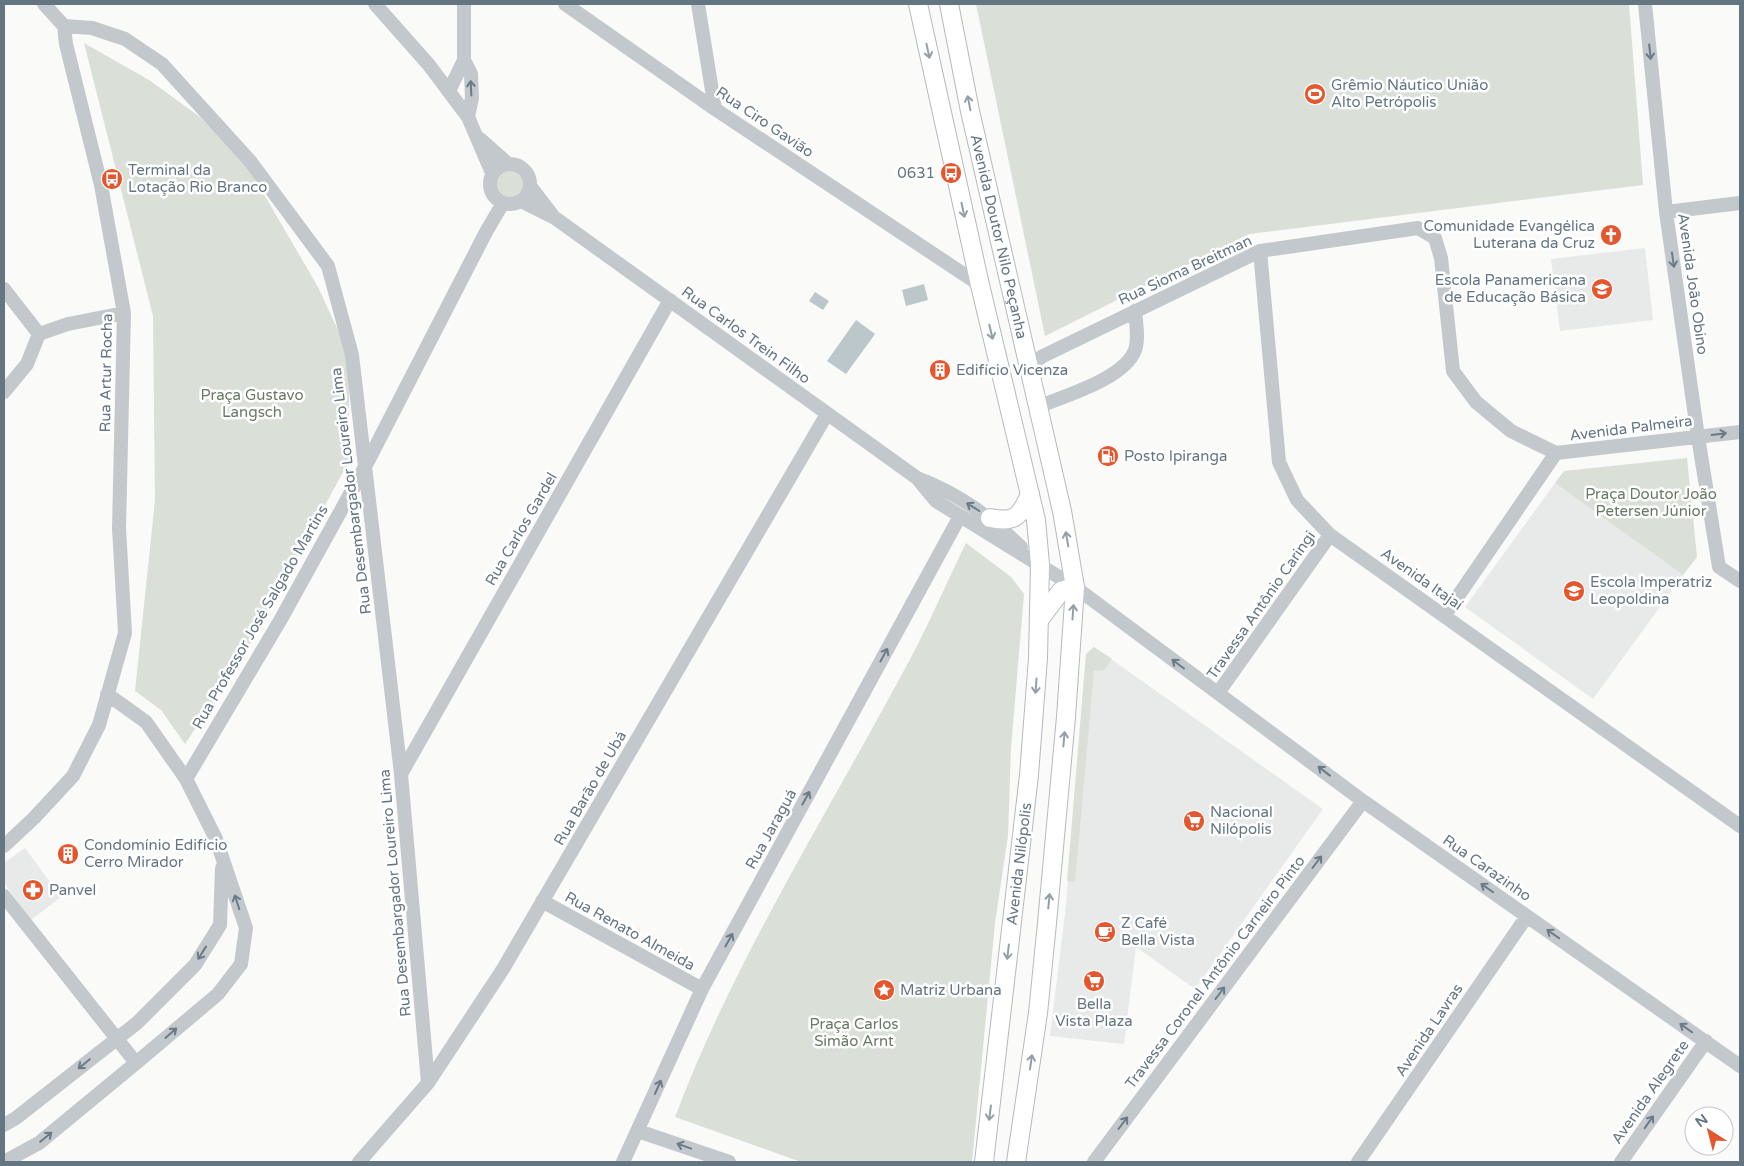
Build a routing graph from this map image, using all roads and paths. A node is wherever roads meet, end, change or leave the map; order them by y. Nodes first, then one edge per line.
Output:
1 (44, 4) edge
2 (375, 4) edge
3 (464, 4) edge
4 (565, 4) edge
5 (698, 4) edge
6 (918, 4) edge
7 (949, 4) edge
8 (1645, 4) edge
9 (64, 26) junction
10 (464, 60) junction
11 (449, 91) junction
12 (714, 109) junction
13 (468, 117) junction
14 (479, 138) junction
15 (507, 163) junction
16 (492, 173) junction
17 (530, 186) junction
18 (490, 191) junction
19 (521, 201) junction
20 (503, 203) junction
21 (1740, 203) edge
22 (1666, 212) junction
23 (555, 218) junction
24 (486, 232) junction
25 (1435, 238) joint
26 (1260, 251) junction
27 (973, 253) junction
28 (949, 264) junction
29 (980, 285) junction
30 (4, 289) edge
31 (670, 300) junction
32 (1135, 311) junction
33 (124, 313) junction
34 (39, 334) junction
35 (1033, 359) junction
36 (4, 392) edge
37 (1038, 408) junction
38 (827, 414) junction
39 (1740, 432) edge
40 (1698, 437) junction
41 (1556, 454) junction
42 (364, 467) junction
43 (917, 478) junction
44 (1030, 494) junction
45 (960, 516) junction
46 (990, 518) junction
47 (1330, 534) junction
48 (1040, 564) junction
49 (1740, 581) edge
50 (1075, 587) junction
51 (1445, 615) junction
52 (1039, 620) junction
53 (107, 694) junction
54 (1218, 694) junction
55 (401, 774) junction
56 (186, 778) junction
57 (1363, 801) junction
58 (1740, 826) edge
59 (4, 846) edge
60 (223, 857) junction
61 (4, 896) edge
62 (542, 902) junction
63 (1527, 916) junction
64 (702, 989) junction
65 (116, 1038) junction
66 (1706, 1041) junction
67 (136, 1063) junction
68 (1740, 1066) edge
69 (428, 1083) junction
70 (4, 1125) edge
71 (638, 1131) junction
72 (4, 1162) edge
73 (359, 1162) edge
74 (623, 1162) edge
75 (729, 1162) edge
76 (984, 1162) edge
77 (1016, 1162) edge
78 (1094, 1162) edge
79 (1358, 1162) edge
80 (1621, 1162) edge

1 - 9 street
2 - 11 street
3 - 10 street
4 - 12 street, Rua Ciro Gavião
5 - 12 street
6 -> 27 main road, Avenida Doutor Nilo Peçanha
35 -> 7 main road, Avenida Doutor Nilo Peçanha
8 -> 22 street, Avenida João Obino
9 - 33 street, Rua Artur Rocha
9 - 42 street, Rua Desembargador Loureiro Lima
10 - 11 street
13 -> 10 street
11 - 13 street
12 - 28 street, Rua Ciro Gavião
13 - 14 street
14 - 15 street
14 - 16 street
15 - 16 street
15 - 17 street
16 - 18 street
17 - 19 street
17 - 23 street, Rua Carlos Trein Filho
18 - 20 street
18 - 24 street, Rua Professor José Salgado Martins
19 - 20 street
19 - 23 street, Rua Carlos Trein Filho
20 - 24 street, Rua Professor José Salgado Martins
21 - 22 street
22 -> 40 street, Avenida João Obino
23 - 31 street, Rua Carlos Trein Filho
24 - 42 street, Rua Professor José Salgado Martins
25 - 26 street, Rua Sioma Breitman
25 - 41 street, Avenida Palmeira
26 - 32 street, Rua Sioma Breitman
26 - 47 street, Avenida Itajaí
27 - 28 street
27 - 29 main road, Avenida Doutor Nilo Peçanha
28 - 29 street, Rua Ciro Gavião
29 -> 44 main road, Avenida Doutor Nilo Peçanha
30 - 34 street
31 - 38 street, Rua Carlos Trein Filho
31 - 55 street, Rua Carlos Gardel
32 - 35 street, Rua Sioma Breitman
32 - 37 street
33 - 34 street
33 - 53 street, Rua Artur Rocha
34 - 36 street
35 - 37 main road, Avenida Doutor Nilo Peçanha
50 -> 37 main road, Avenida Doutor Nilo Peçanha
38 - 43 street, Rua Carlos Trein Filho
38 - 62 street, Rua Barão de Ubá
40 -> 39 street, Avenida Palmeira
40 - 41 street, Avenida Palmeira
40 - 49 street, Avenida João Obino
41 - 51 street
42 - 55 street, Rua Desembargador Loureiro Lima
42 - 56 street, Rua Professor José Salgado Martins
43 - 45 street, Rua Carlos Trein Filho
46 -> 43 street, Rua Carlos Trein Filho
44 - 46 main road
44 - 48 main road, Avenida Doutor Nilo Peçanha
45 - 48 street, Rua Carlos Trein Filho
64 -> 45 street, Rua Jaraguá
46 - 48 street, Rua Carlos Trein Filho
47 - 51 street, Avenida Itajaí
47 - 54 street, Travessa Antônio Caringi
48 - 50 street, Rua Carlos Trein Filho
48 - 52 main road, Avenida Nilópolis
50 - 52 main road
54 -> 50 street
77 -> 50 main road
51 - 58 street, Avenida Itajaí
52 -> 76 main road, Avenida Nilópolis
53 - 56 street
53 - 59 street, Rua Artur Rocha
57 -> 54 street, Rua Carazinho
55 - 69 street, Rua Desembargador Loureiro Lima
56 - 60 street
63 -> 57 street, Rua Carazinho
78 -> 57 street, Travessa Coronel Antônio Carneiro Pinto
60 -> 65 street
67 -> 60 street
61 - 65 street
62 - 64 street, Rua Renato Almeida
62 - 69 street, Rua Barão de Ubá
66 -> 63 street, Rua Carazinho
63 - 79 street, Avenida Lavras
71 -> 64 street, Rua Jaraguá
65 - 67 street
65 -> 70 street
66 - 68 street, Rua Carazinho
80 -> 66 street, Avenida Alegrete
72 -> 67 street
69 - 73 street, Rua Barão de Ubá
71 - 74 street, Rua Jaraguá
75 -> 71 street

